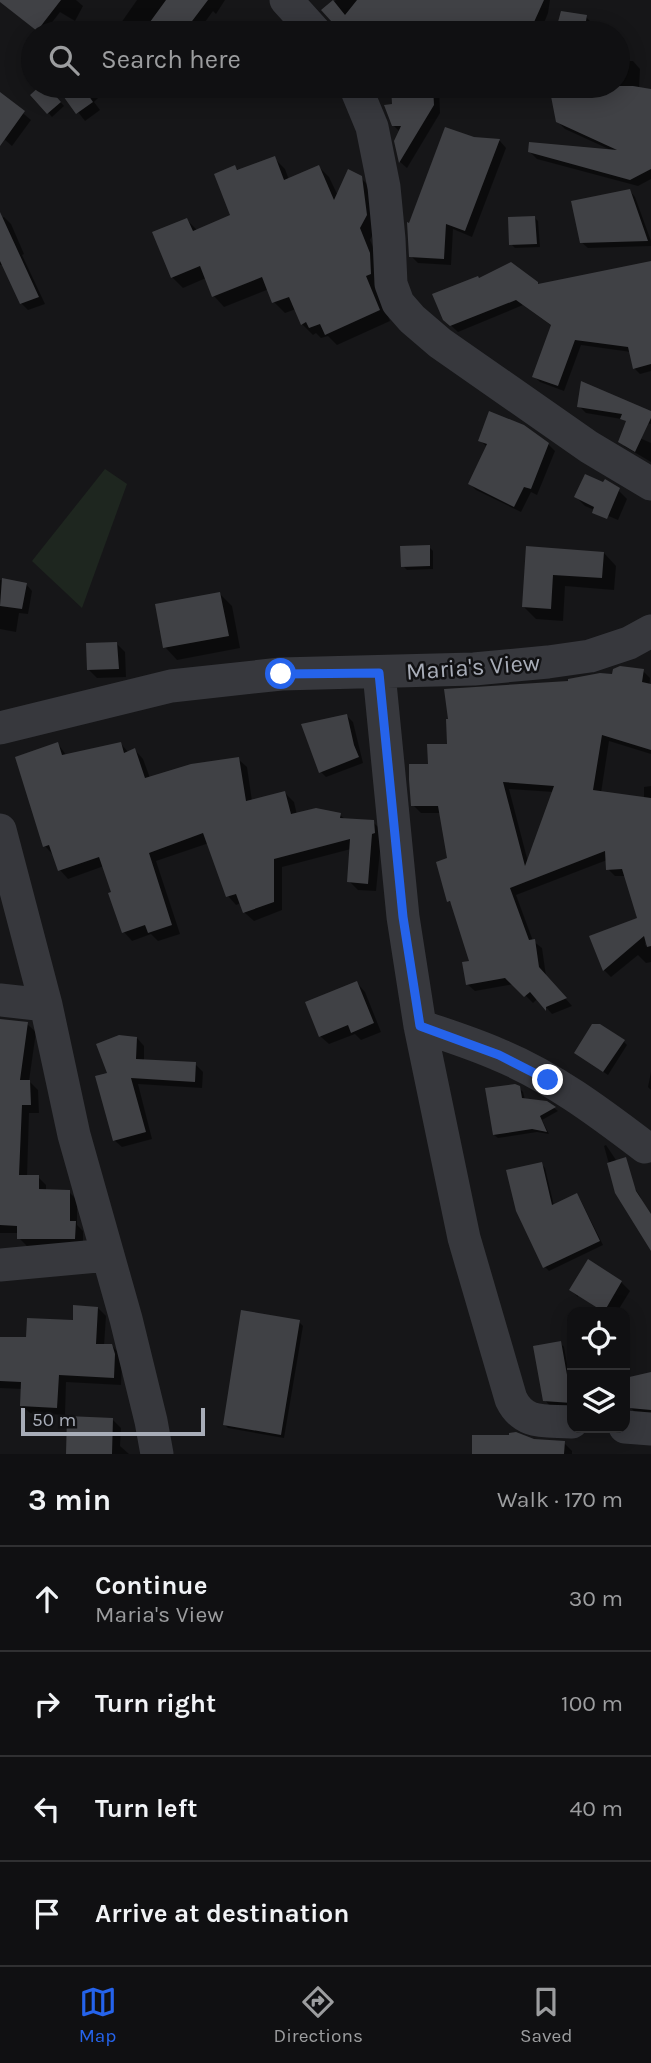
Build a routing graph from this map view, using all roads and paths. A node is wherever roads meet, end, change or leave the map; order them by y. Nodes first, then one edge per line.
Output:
1 (285, 0) edge
2 (305, 21) edge
3 (360, 98) edge
4 (651, 484) edge
5 (651, 631) edge
6 (379, 673) junction
7 (0, 728) edge
8 (0, 830) edge
9 (0, 1000) edge
10 (46, 1005) junction
11 (420, 1026) junction
12 (645, 1147) dead end
13 (108, 1255) junction
14 (0, 1265) edge
15 (567, 1422) edge
16 (630, 1427) edge
17 (651, 1429) edge
18 (157, 1454) edge

1 - 2 street
3 - 4 street
5 - 6 street, Maria's View
6 - 7 street, Maria's View
6 - 11 street
8 - 10 street
9 - 10 street
10 - 13 street
11 - 12 street
11 - 15 street
13 - 14 street
13 - 18 street
16 - 17 street

